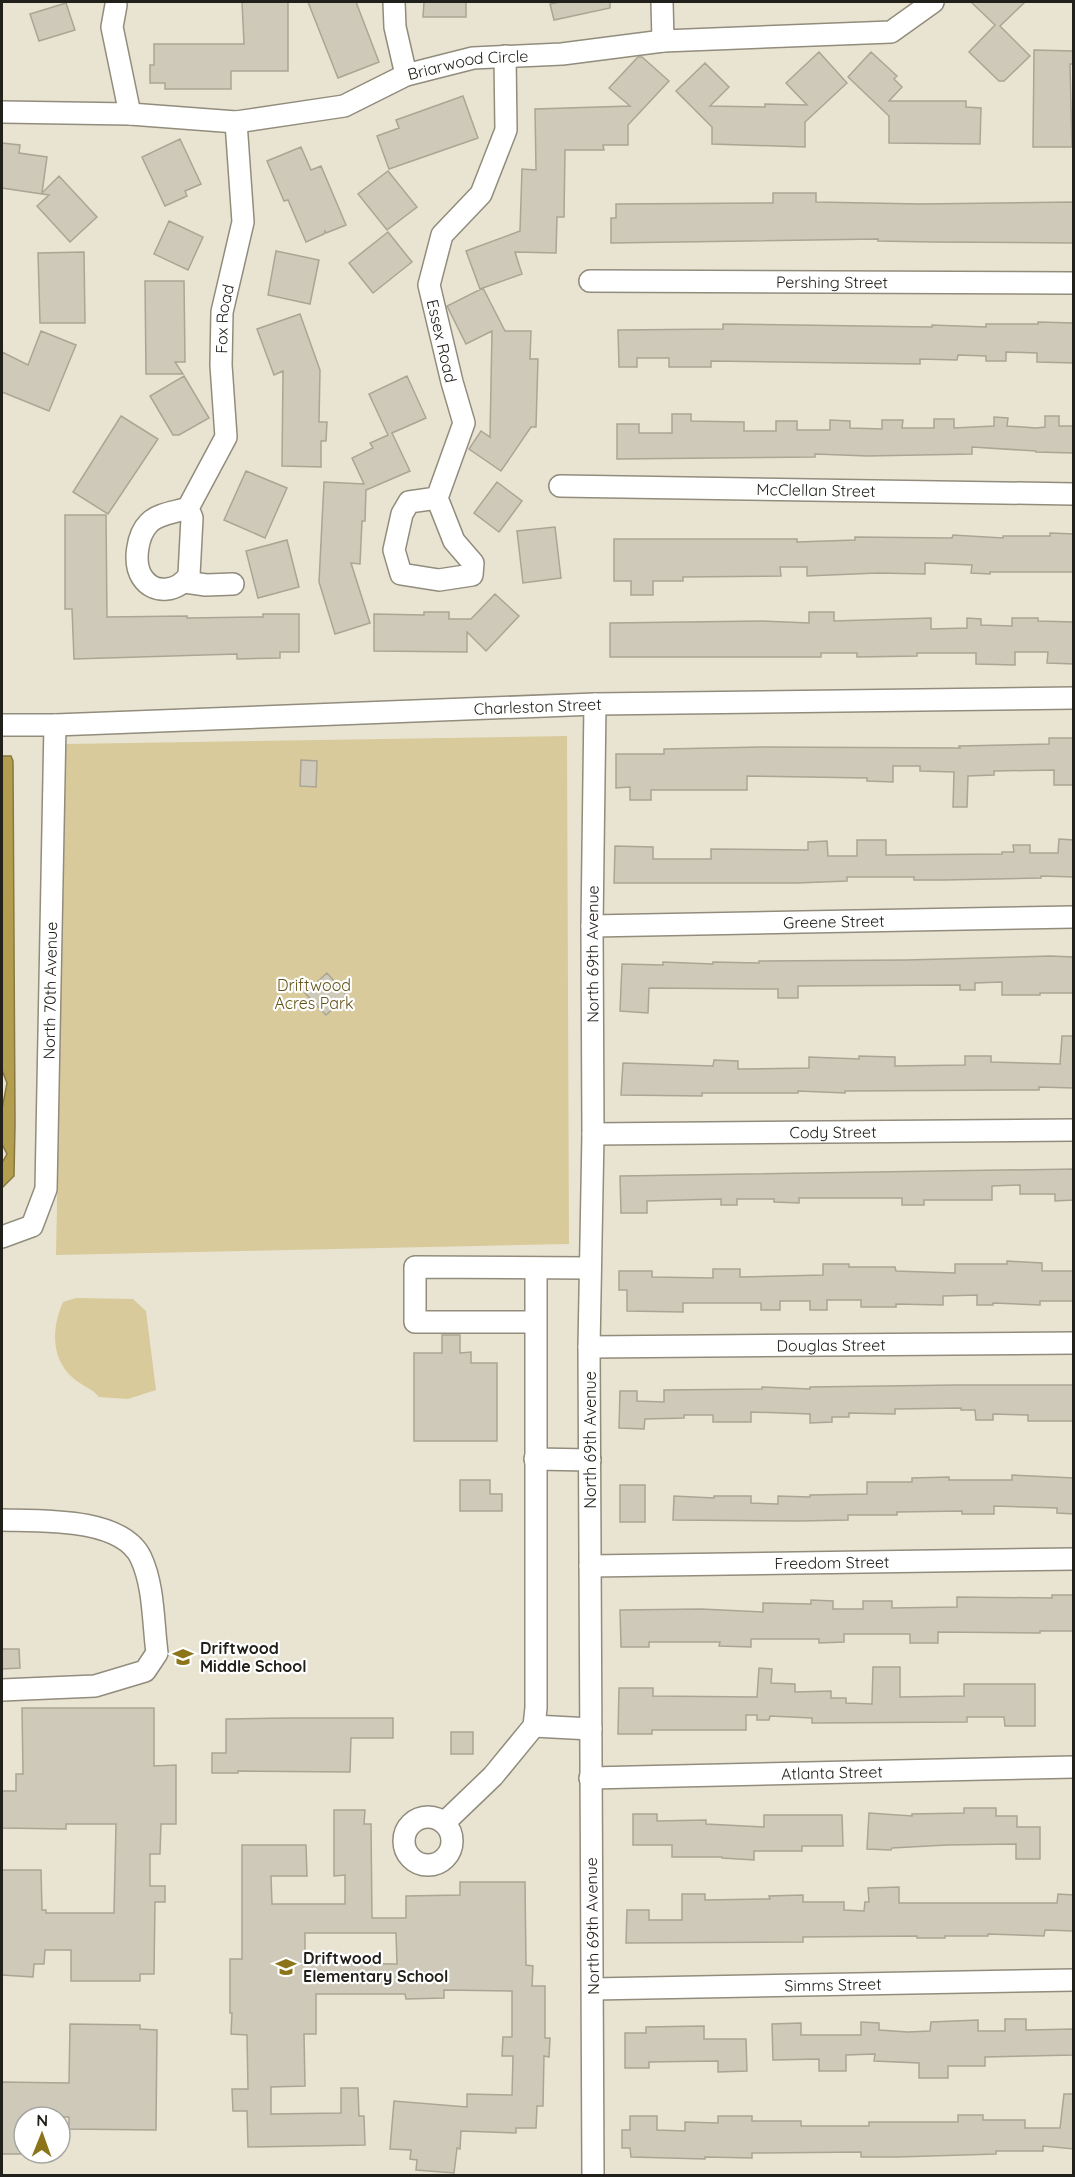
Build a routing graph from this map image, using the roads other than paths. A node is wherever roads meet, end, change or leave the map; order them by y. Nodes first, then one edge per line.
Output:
1 (394, 2) edge
2 (662, 2) edge
3 (933, 2) edge
4 (121, 3) edge
5 (663, 41) junction
6 (505, 56) junction
7 (406, 75) junction
8 (2, 112) edge
9 (130, 114) junction
10 (236, 122) junction
11 (590, 281) dead end
12 (1074, 283) edge
13 (560, 486) dead end
14 (1074, 494) edge
15 (437, 498) dead end
16 (188, 508) junction
17 (185, 582) junction
18 (233, 584) dead end
19 (1074, 698) edge
20 (596, 704) junction
21 (2, 725) edge
22 (55, 725) junction
23 (1074, 917) edge
24 (592, 926) junction
25 (1074, 1130) edge
26 (593, 1134) junction
27 (3, 1237) edge
28 (536, 1268) junction
29 (590, 1268) junction
30 (535, 1322) junction
31 (1074, 1343) edge
32 (589, 1347) junction
33 (535, 1460) junction
34 (590, 1460) junction
35 (2, 1520) edge
36 (1074, 1558) edge
37 (590, 1566) junction
38 (2, 1690) edge
39 (534, 1726) junction
40 (591, 1729) junction
41 (1074, 1767) edge
42 (591, 1778) junction
43 (444, 1823) dead end
44 (1074, 1980) edge
45 (593, 1989) junction
46 (593, 2175) edge

1 - 7 street
2 - 5 street
3 - 5 street, Briarwood Circle
4 - 9 street
5 - 6 street, Briarwood Circle
6 - 7 street, Briarwood Circle
6 - 15 street, Essex Road
7 - 10 street, Briarwood Circle
8 - 9 street, Briarwood Circle
9 - 10 street, Briarwood Circle
10 - 16 street, Fox Road
11 - 12 street, Pershing Street
13 - 14 street, McClellan Street
16 - 17 street
16 - 17 street
17 - 18 street
19 - 20 street, Charleston Street
20 - 22 street, Charleston Street
20 - 24 street, North 69th Avenue
21 - 22 street, Charleston Street
22 - 27 street, North 70th Avenue
23 - 24 street, Greene Street
24 - 26 street, North 69th Avenue
25 - 26 street, Cody Street
26 - 29 street, North 69th Avenue
28 - 29 street
28 - 30 street
28 - 30 street
29 - 32 street, North 69th Avenue
30 - 33 street
31 - 32 street, Douglas Street
32 - 34 street, North 69th Avenue
33 - 34 street
33 - 39 street
34 - 37 street, North 69th Avenue
35 - 38 street
36 - 37 street, Freedom Street
37 - 40 street, North 69th Avenue
39 - 40 street
39 - 43 street
40 - 42 street, North 69th Avenue
41 - 42 street, Atlanta Street
42 - 45 street, North 69th Avenue
44 - 45 street, Simms Street
45 - 46 street, North 69th Avenue

